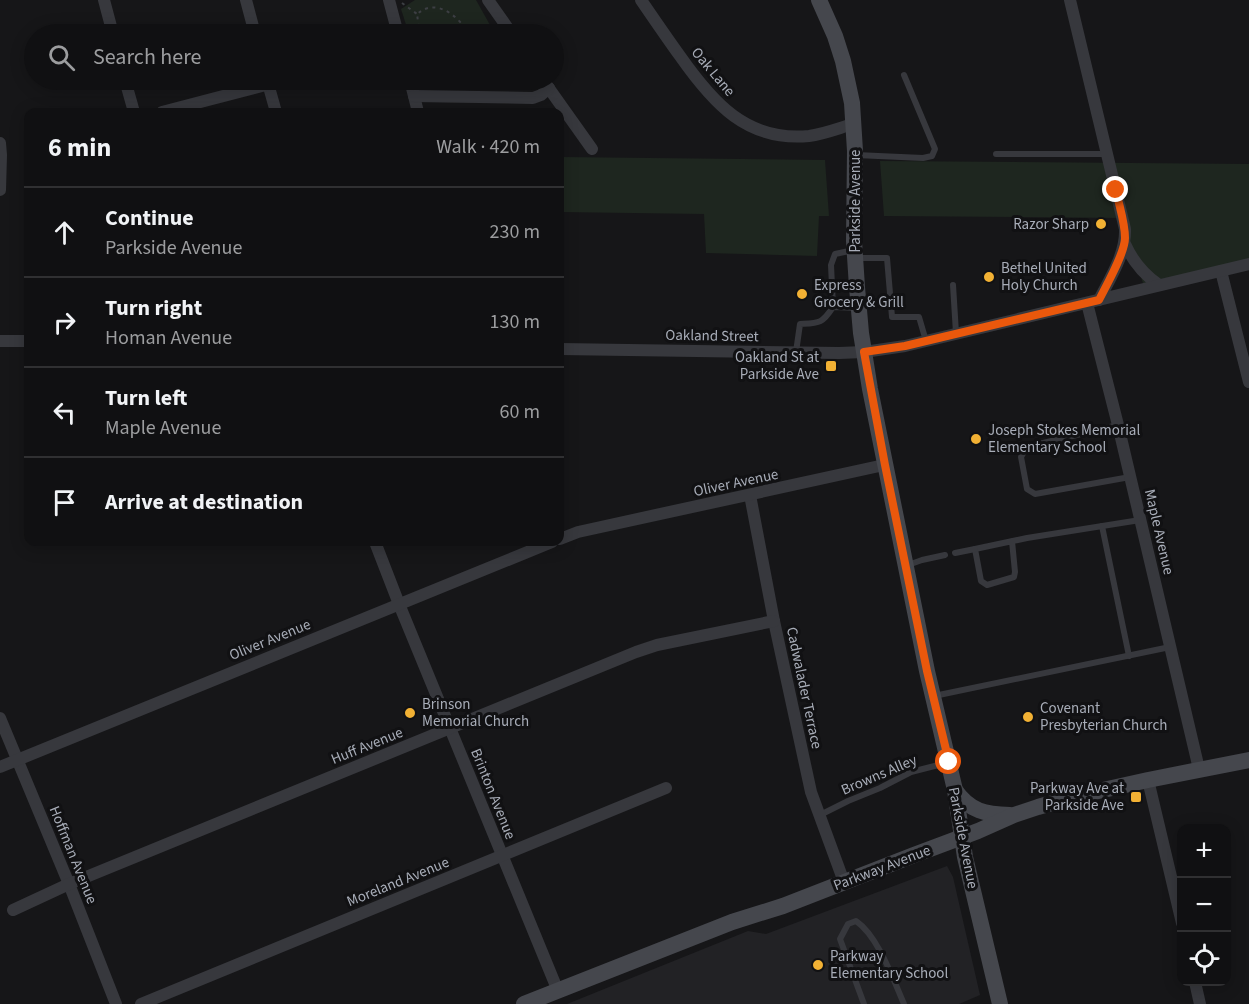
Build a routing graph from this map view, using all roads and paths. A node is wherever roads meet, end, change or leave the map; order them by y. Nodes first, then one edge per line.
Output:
1 (104, 0) edge
2 (246, 0) edge
3 (389, 0) edge
4 (402, 0) edge
5 (489, 0) edge
6 (641, 0) edge
7 (819, 0) edge
8 (1070, 0) edge
9 (417, 14) junction
10 (110, 24) edge
11 (252, 24) edge
12 (395, 24) edge
13 (418, 24) edge
14 (462, 24) edge
15 (505, 24) edge
16 (904, 75) dead end
17 (128, 90) edge
18 (240, 90) edge
19 (270, 90) edge
20 (412, 90) edge
21 (543, 90) edge
22 (550, 90) edge
23 (414, 96) junction
24 (133, 108) edge
25 (176, 108) edge
26 (275, 108) edge
27 (417, 108) edge
28 (563, 108) edge
29 (564, 109) edge
30 (854, 124) junction
31 (0, 143) edge
32 (592, 149) dead end
33 (996, 154) dead end
34 (1107, 154) junction
35 (855, 155) junction
36 (0, 190) edge
37 (1125, 244) junction
38 (855, 254) junction
39 (1249, 264) edge
40 (1221, 271) junction
41 (953, 285) dead end
42 (1160, 285) junction
43 (1093, 302) junction
44 (833, 307) junction
45 (859, 308) junction
46 (956, 333) junction
47 (0, 341) edge
48 (24, 341) edge
49 (926, 341) junction
50 (564, 349) edge
51 (796, 352) junction
52 (864, 352) junction
53 (1249, 382) edge
54 (1118, 425) junction
55 (885, 465) junction
56 (1130, 477) junction
57 (750, 495) junction
58 (1140, 520) junction
59 (1102, 526) junction
60 (564, 537) edge
61 (1012, 542) junction
62 (377, 546) edge
63 (542, 546) edge
64 (975, 549) junction
65 (955, 553) dead end
66 (945, 555) dead end
67 (906, 566) junction
68 (399, 604) junction
69 (774, 621) junction
70 (1170, 647) junction
71 (1129, 656) junction
72 (933, 697) junction
73 (0, 718) edge
74 (450, 728) junction
75 (18, 760) junction
76 (1249, 760) edge
77 (949, 762) junction
78 (0, 767) edge
79 (1199, 769) junction
80 (1148, 780) junction
81 (666, 788) dead end
82 (955, 790) junction
83 (819, 815) junction
84 (1014, 815) junction
85 (961, 837) junction
86 (502, 856) junction
87 (844, 882) junction
88 (69, 884) junction
89 (1177, 902) edge
90 (12, 910) dead end
91 (1196, 986) edge
92 (558, 991) junction
93 (116, 1004) edge
94 (141, 1004) edge
95 (524, 1004) edge
96 (864, 1004) edge
97 (904, 1004) edge
98 (1000, 1004) edge
99 (1200, 1004) edge

1 - 10 street
2 - 11 street
3 - 12 street
4 - 9 path
5 - 15 street
6 - 30 street, Oak Lane
7 - 30 main road, Parkside Avenue
8 - 34 street
9 - 13 path
9 - 14 path
16 - 35 lane
17 - 24 street
18 - 25 street
19 - 26 street
20 - 23 street
21 - 23 street
22 - 28 street
23 - 27 street
29 - 32 street
30 - 35 main road, Parkside Avenue
31 - 36 street
33 - 34 lane
34 - 37 street
35 - 38 main road, Parkside Avenue
37 - 42 street
37 - 43 street
38 - 44 lane
38 - 45 main road, Parkside Avenue
38 - 49 lane
39 - 40 street, Oakland Street
40 - 42 street, Oakland Street
40 - 53 street
41 - 46 lane
42 - 43 street, Oakland Street
43 - 46 street, Oakland Street
43 - 54 street, Maple Avenue
44 - 45 lane
44 - 51 lane
45 - 52 main road, Parkside Avenue
46 - 49 street, Oakland Street
47 - 48 street
49 - 52 street, Oakland Street
50 - 51 street, Oakland Street
51 - 52 street, Oakland Street
52 - 55 main road, Parkside Avenue
54 - 56 street, Maple Avenue
54 - 56 lane
55 - 57 street, Oliver Avenue
55 - 67 main road, Parkside Avenue
56 - 58 street, Maple Avenue
57 - 60 street, Oliver Avenue
57 - 69 street, Cadwalader Terrace
58 - 59 lane
58 - 70 street, Maple Avenue
59 - 61 lane
59 - 71 lane
61 - 64 lane
61 - 64 lane
62 - 68 street, Brinton Avenue
63 - 68 street, Oliver Avenue
64 - 65 lane
66 - 67 lane
67 - 72 main road, Parkside Avenue
68 - 74 street, Brinton Avenue
68 - 75 street, Oliver Avenue
69 - 74 street, Huff Avenue
69 - 83 street, Cadwalader Terrace
70 - 71 lane
70 - 79 street, Maple Avenue
71 - 72 lane
72 - 77 main road, Parkside Avenue
73 - 75 street, Hoffman Avenue
74 - 86 street, Brinton Avenue
74 - 88 street, Huff Avenue
75 - 78 street, Oliver Avenue
75 - 88 street, Hoffman Avenue
76 - 79 main road, Parkway Avenue
77 - 82 main road, Parkside Avenue
77 - 83 lane, Browns Alley
79 - 80 main road, Parkway Avenue
80 - 84 main road, Parkway Avenue
80 - 89 street
81 - 86 street, Moreland Avenue
82 - 84 main road
82 - 85 main road, Parkside Avenue
83 - 87 street, Cadwalader Terrace
84 - 85 main road, Parkway Avenue
85 - 87 main road, Parkway Avenue
85 - 98 main road, Parkside Avenue
86 - 92 street, Brinton Avenue
86 - 94 street, Moreland Avenue
87 - 92 main road, Parkway Avenue
88 - 90 street, Huff Avenue
88 - 93 street, Hoffman Avenue
91 - 99 street
92 - 95 main road, Parkway Avenue
96 - 97 lane

